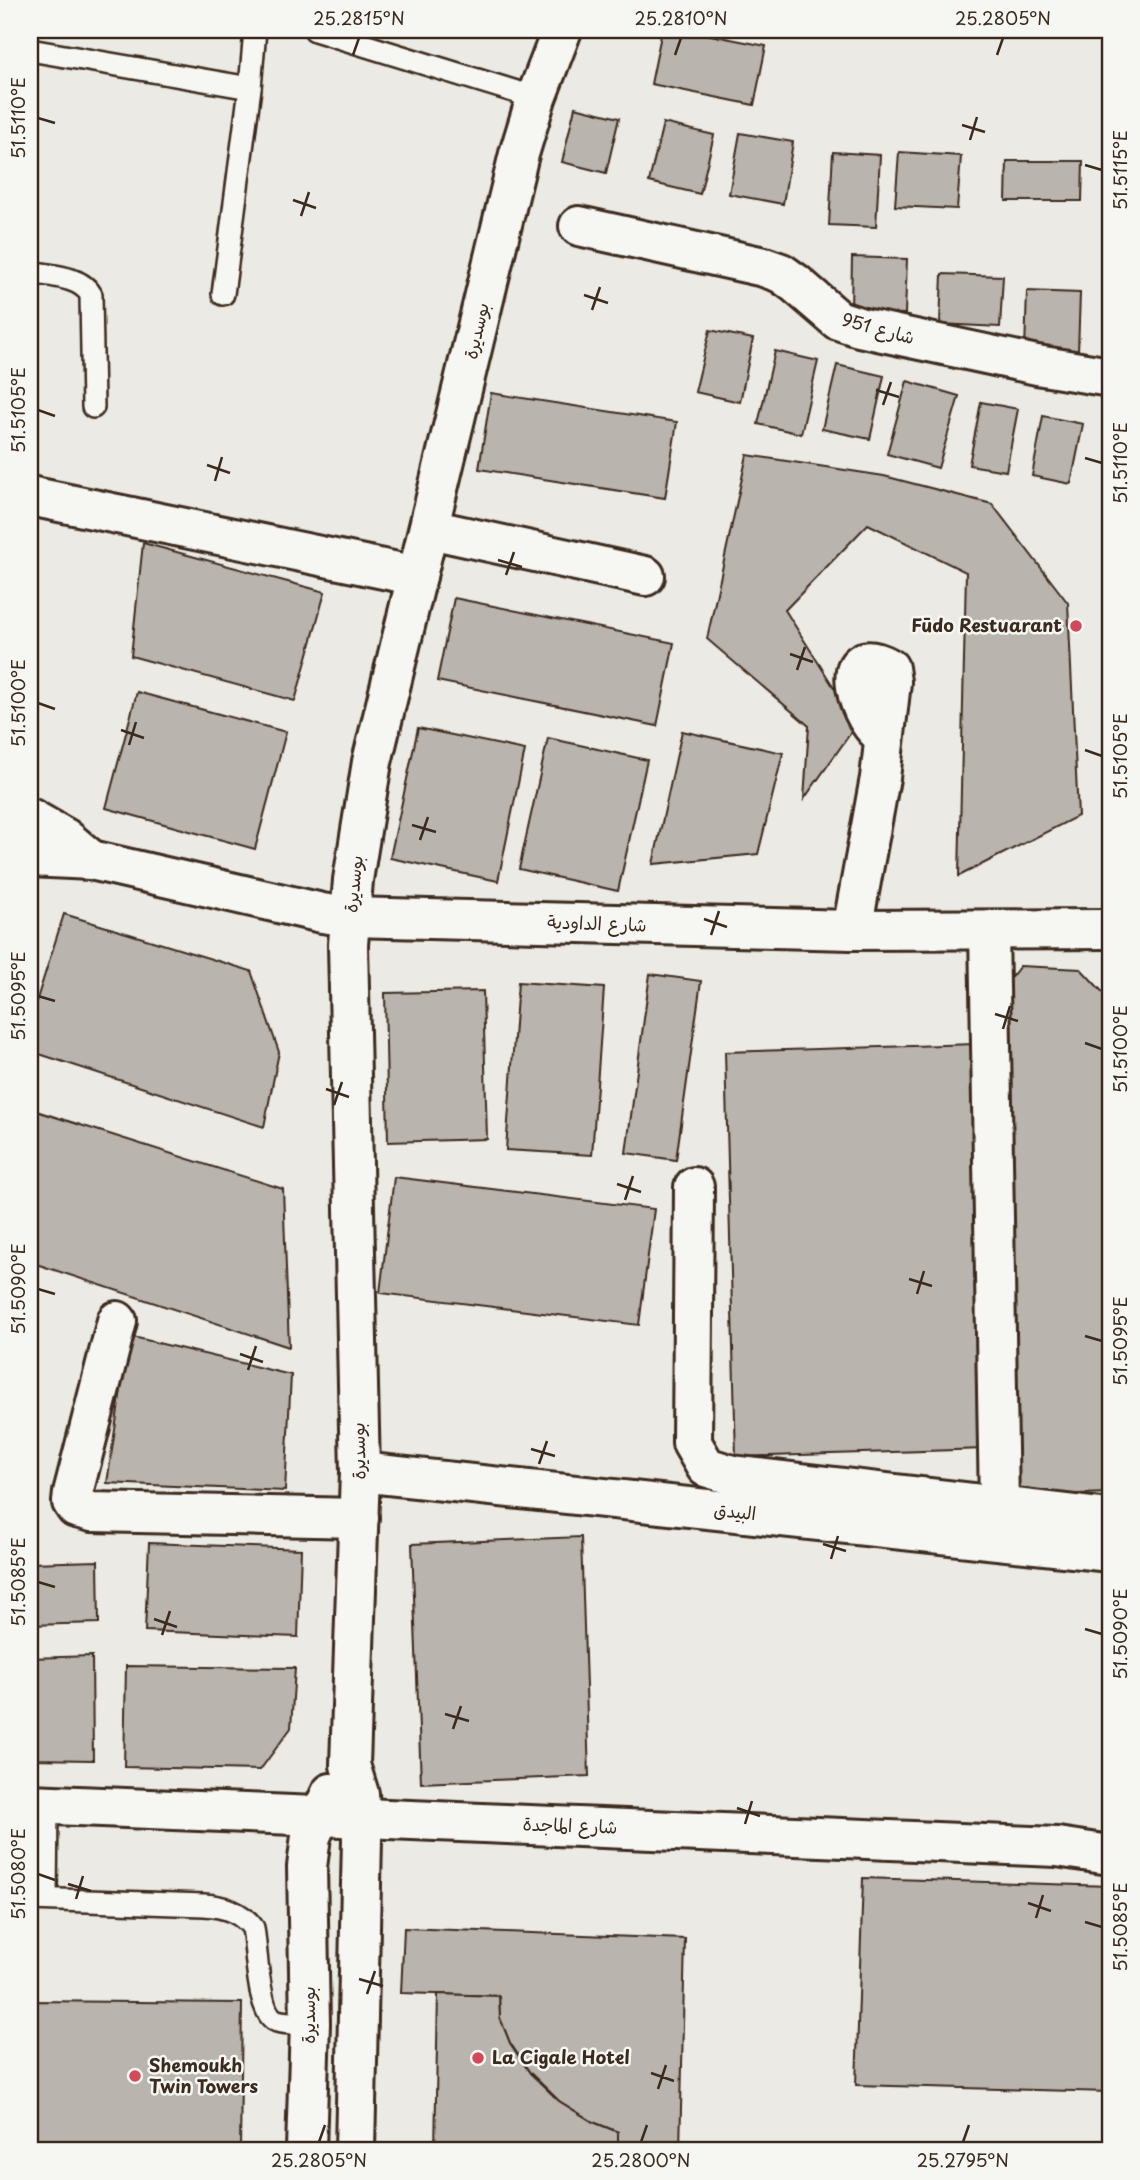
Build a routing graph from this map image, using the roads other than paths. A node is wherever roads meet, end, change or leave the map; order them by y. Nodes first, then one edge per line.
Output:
1 (256, 30) edge
2 (315, 30) edge
3 (562, 30) edge
4 (30, 50) edge
5 (250, 88) junction
6 (536, 98) junction
7 (579, 226) dead end
8 (30, 272) edge
9 (223, 294) dead end
10 (1110, 377) edge
11 (93, 407) dead end
12 (30, 496) edge
13 (430, 529) junction
14 (417, 576) junction
15 (645, 576) dead end
16 (884, 735) dead end
17 (30, 818) edge
18 (30, 857) edge
19 (91, 860) junction
20 (350, 917) junction
21 (852, 929) junction
22 (1110, 929) edge
23 (989, 930) junction
24 (694, 1187) dead end
25 (117, 1321) dead end
26 (360, 1472) junction
27 (999, 1506) junction
28 (359, 1518) junction
29 (1110, 1518) edge
30 (1110, 1552) edge
31 (350, 1765) junction
32 (39, 1805) edge
33 (319, 1815) junction
34 (361, 1817) junction
35 (1110, 1855) edge
36 (38, 1899) edge
37 (309, 1970) junction
38 (360, 1988) junction
39 (310, 2023) junction
40 (306, 2150) edge
41 (355, 2150) edge

1 - 5 lane
2 - 6 lane
3 - 6 street, بوسديرة
4 - 5 lane
5 - 9 lane
6 - 13 street, بوسديرة
7 - 10 street, شارع 951
8 - 11 lane
12 - 14 street
13 - 14 street, بوسديرة
13 - 15 street
14 - 20 street, بوسديرة
16 - 21 street
17 - 19 street, شارع الداودية
18 - 19 street, شارع الداودية
19 - 20 street, شارع الداودية
20 - 21 street, شارع الداودية
20 - 26 street, بوسديرة
21 - 23 street, شارع الداودية
22 - 23 street, شارع الداودية
23 - 27 street
24 - 27 street
25 - 28 street
26 - 28 street, بوسديرة
26 - 30 street, البيدق
27 - 29 street
28 - 31 street, بوسديرة
31 - 33 street, بوسديرة
31 - 34 street, بوسديرة
32 - 33 street, شارع الماجدة
32 - 36 lane
33 - 34 street, شارع الماجدة
33 - 37 street, بوسديرة
34 - 35 street, شارع الماجدة
34 - 38 street, بوسديرة
36 - 39 lane
37 - 38 street
37 - 39 street, بوسديرة
38 - 41 street, بوسديرة
39 - 40 street, بوسديرة

